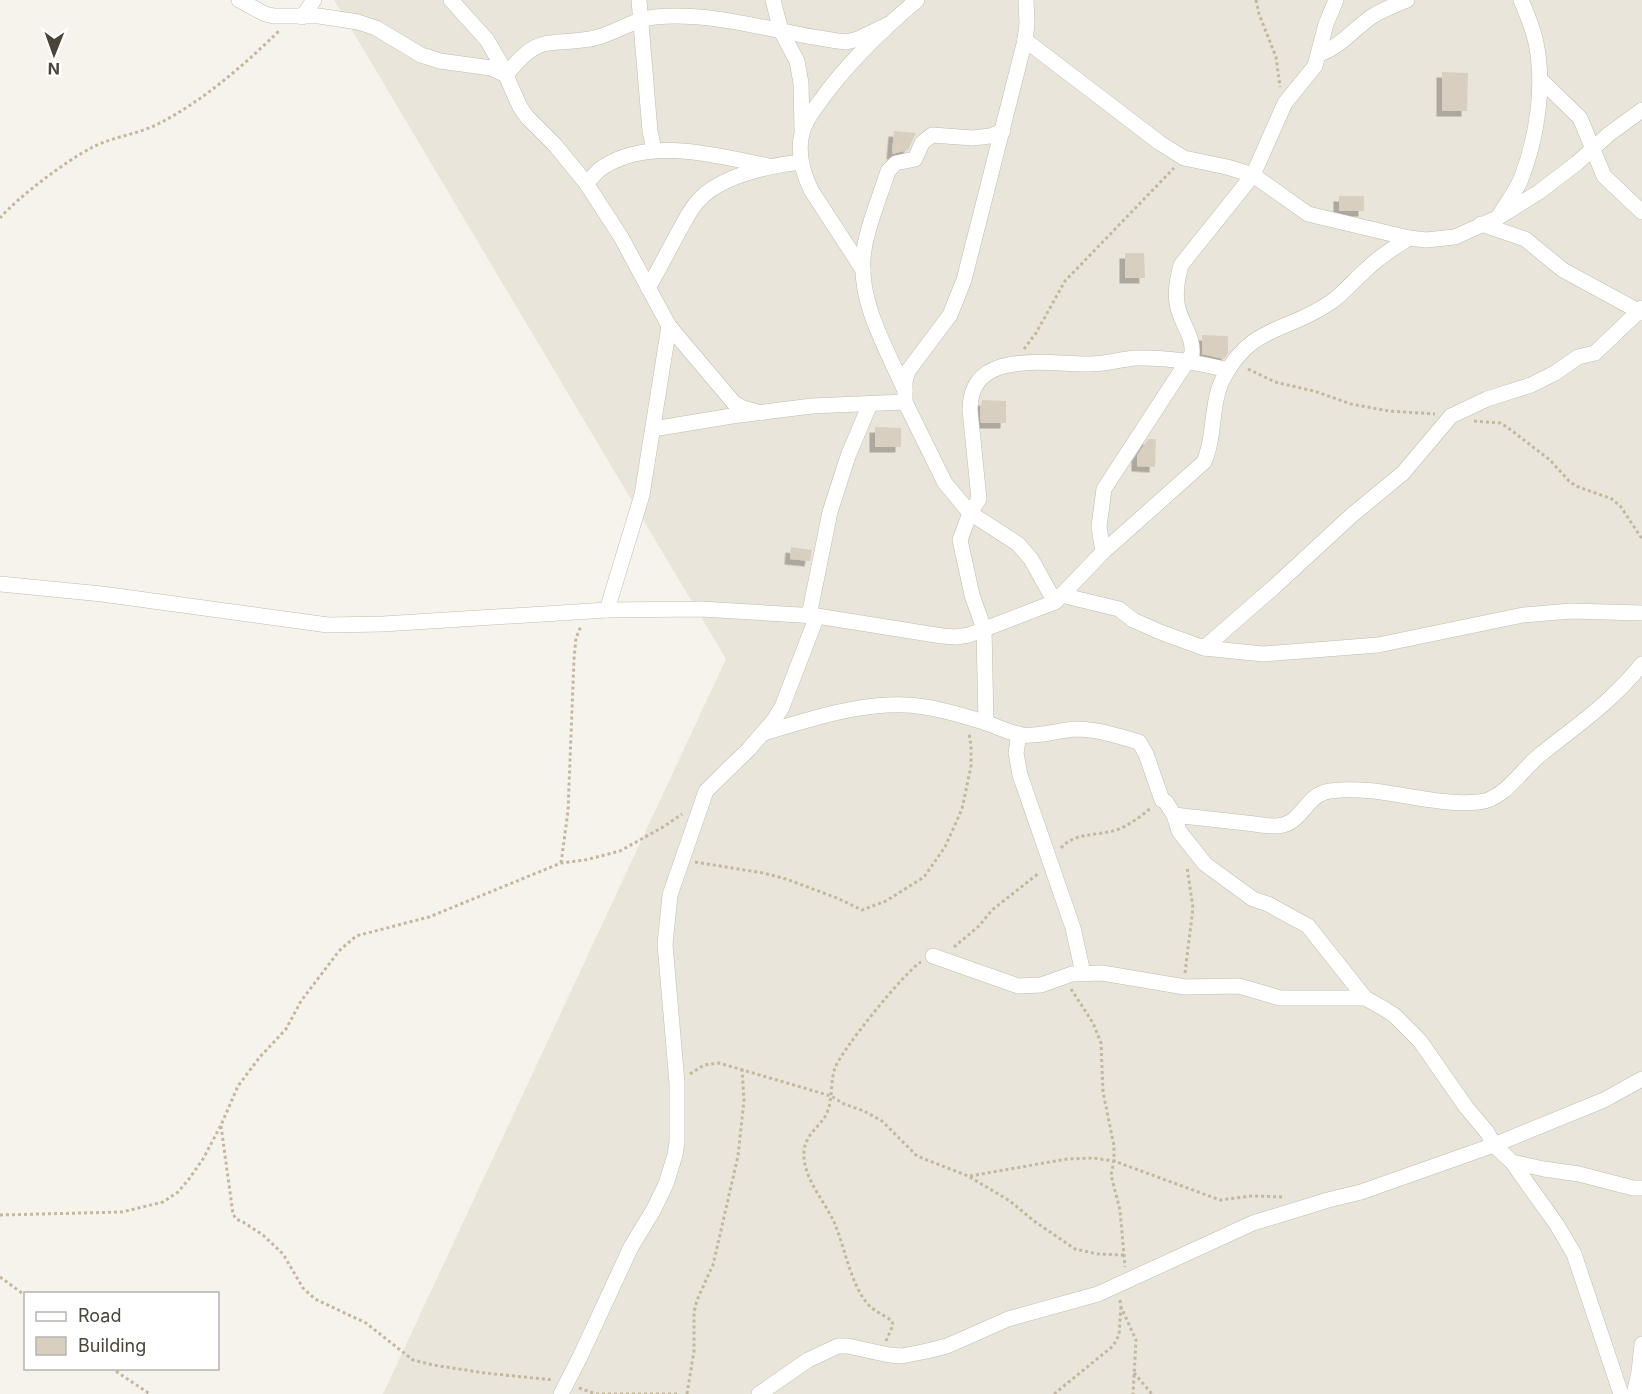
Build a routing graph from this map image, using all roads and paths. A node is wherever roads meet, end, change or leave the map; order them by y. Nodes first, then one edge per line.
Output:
1 (239, 0) edge
2 (314, 0) edge
3 (451, 0) edge
4 (639, 0) edge
5 (773, 0) edge
6 (917, 0) edge
7 (1026, 0) edge
8 (1256, 0) edge
9 (1336, 0) edge
10 (1407, 0) edge
11 (1521, 0) edge
12 (298, 17) junction
13 (640, 20) junction
14 (889, 24) junction
15 (781, 31) junction
16 (1025, 40) junction
17 (1320, 54) junction
18 (506, 75) junction
19 (1540, 79) junction
20 (1285, 103) junction
21 (1642, 110) edge
22 (1003, 131) junction
23 (802, 136) junction
24 (1593, 148) junction
25 (654, 150) junction
26 (1184, 158) junction
27 (801, 162) junction
28 (771, 166) junction
29 (1253, 175) junction
30 (586, 183) junction
31 (1642, 212) edge
32 (1499, 217) junction
33 (0, 218) edge
34 (1481, 224) junction
35 (1409, 238) junction
36 (863, 270) junction
37 (648, 288) junction
38 (1641, 310) edge
39 (669, 326) junction
40 (1188, 360) junction
41 (1006, 365) junction
42 (1228, 370) junction
43 (905, 397) junction
44 (870, 404) junction
45 (761, 412) junction
46 (1451, 416) junction
47 (653, 429) junction
48 (970, 513) junction
49 (1642, 539) edge
50 (1103, 552) junction
51 (0, 584) edge
52 (1058, 599) junction
53 (607, 610) junction
54 (588, 611) junction
55 (1642, 613) edge
56 (813, 616) junction
57 (984, 629) junction
58 (1204, 648) junction
59 (1642, 664) edge
60 (966, 717) junction
61 (986, 723) junction
62 (764, 733) junction
63 (1019, 734) junction
64 (703, 799) junction
65 (1162, 800) junction
66 (1174, 815) junction
67 (682, 860) junction
68 (1050, 862) junction
69 (561, 863) junction
70 (1186, 864) dead end
71 (933, 956) junction
72 (1083, 973) junction
73 (1062, 978) junction
74 (1185, 987) junction
75 (1365, 998) junction
76 (742, 1069) junction
77 (1642, 1079) edge
78 (676, 1083) junction
79 (831, 1096) junction
80 (221, 1125) junction
81 (1494, 1145) junction
82 (1114, 1161) junction
83 (1512, 1162) junction
84 (968, 1176) junction
85 (1642, 1188) edge
86 (1293, 1198) dead end
87 (0, 1215) edge
88 (1124, 1255) junction
89 (0, 1277) edge
90 (1124, 1283) junction
91 (24, 1295) edge
92 (1120, 1307) junction
93 (1642, 1344) edge
94 (880, 1354) junction
95 (114, 1370) edge
96 (1134, 1373) junction
97 (564, 1388) edge
98 (150, 1394) edge
99 (678, 1394) edge
100 (687, 1394) edge
101 (759, 1394) edge
102 (1054, 1394) edge
103 (1133, 1394) edge
104 (1152, 1394) edge
105 (1621, 1394) edge
106 (1634, 1394) edge

1 - 12 street
2 - 12 street
3 - 18 street
4 - 13 street
5 - 15 street
6 - 14 street
7 - 16 street
8 - 20 path
9 - 17 street
10 - 17 street
11 - 19 street
12 - 18 street
12 - 33 path
13 - 15 street
13 - 18 street
13 - 25 street
14 - 15 street
14 - 23 street
15 - 23 street
16 - 22 street
16 - 26 street
17 - 20 street
18 - 30 street
19 - 24 street
19 - 32 street
20 - 29 street
21 - 24 street
22 - 36 street
22 - 43 street
23 - 27 street
24 - 31 street
24 - 32 street
25 - 28 street
25 - 30 street
26 - 29 street
26 - 41 path
27 - 28 street
27 - 36 street
28 - 37 street
29 - 35 street
29 - 40 street
30 - 37 street
32 - 34 street
34 - 35 street
34 - 38 street
35 - 42 street
36 - 43 street
37 - 39 street
38 - 46 street
39 - 45 street
39 - 47 street
40 - 41 street
40 - 42 street
40 - 50 street
41 - 48 street
42 - 46 path
42 - 50 street
43 - 44 street
43 - 48 street
44 - 45 street
44 - 56 street
45 - 47 street
46 - 49 path
46 - 58 street
47 - 53 street
48 - 52 street
48 - 57 street
50 - 52 street
51 - 54 street
52 - 57 street
52 - 58 street
53 - 54 street
53 - 56 street
54 - 69 path
55 - 58 street
56 - 57 street
56 - 62 street
57 - 61 street
59 - 66 street
60 - 61 street
60 - 62 street
60 - 67 path
61 - 63 street
62 - 64 street
63 - 65 street
63 - 68 street
64 - 67 street
64 - 69 path
65 - 66 street
65 - 68 path
66 - 75 street
67 - 78 street
68 - 71 path
68 - 72 street
69 - 80 path
70 - 74 path
71 - 73 street
71 - 79 path
72 - 73 street
72 - 74 street
73 - 82 path
74 - 75 street
75 - 81 street
76 - 78 path
76 - 79 path
76 - 100 path
77 - 81 street
78 - 97 street
79 - 84 path
79 - 94 path
80 - 87 path
80 - 97 path
81 - 83 street
81 - 90 street
82 - 84 path
82 - 86 path
82 - 88 path
83 - 85 street
83 - 105 street
84 - 88 path
88 - 90 path
89 - 91 path
90 - 92 path
90 - 94 street
92 - 96 path
92 - 102 path
93 - 106 street
94 - 101 street
95 - 98 path
96 - 103 path
96 - 104 path
97 - 99 path

